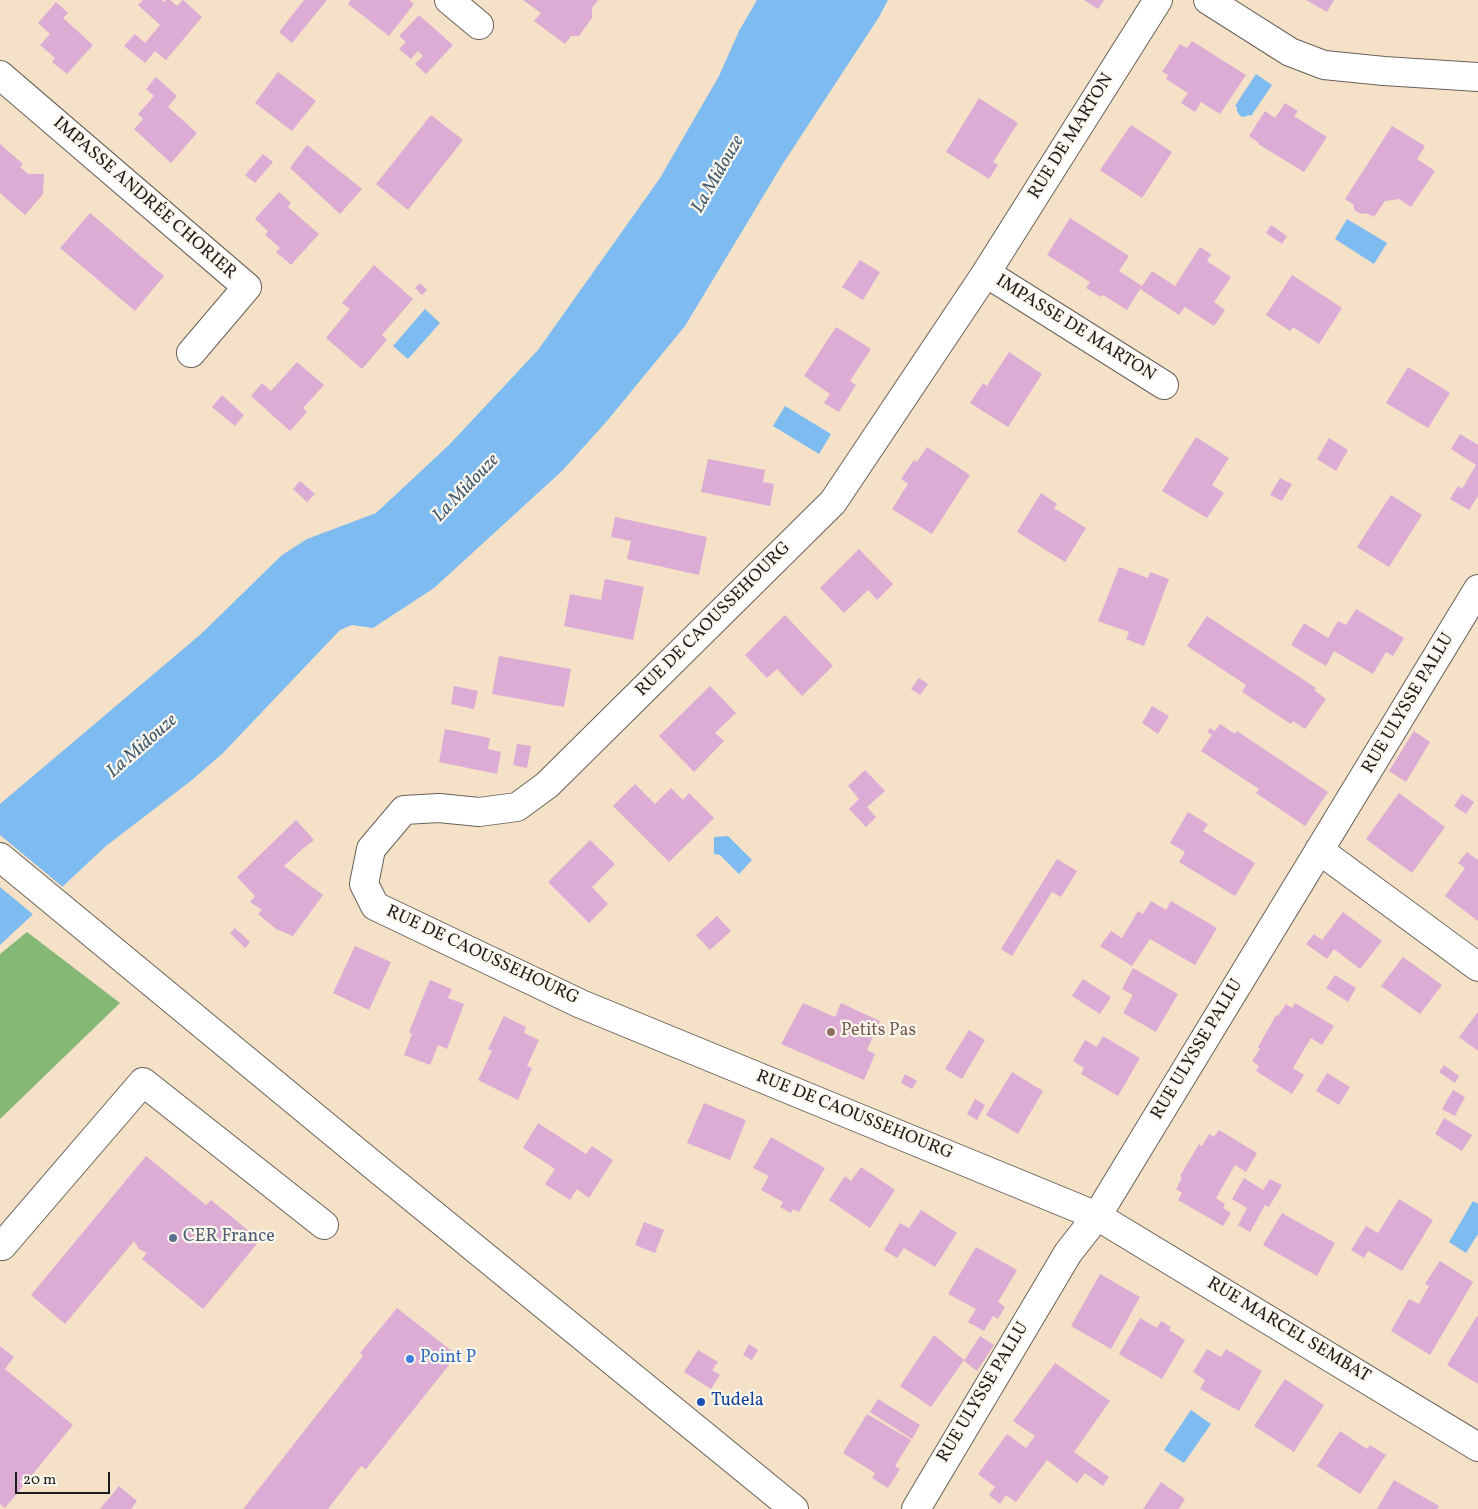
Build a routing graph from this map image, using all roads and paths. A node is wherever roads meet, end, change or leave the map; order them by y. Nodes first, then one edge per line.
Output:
1 (449, 0) edge
2 (1158, 0) edge
3 (1208, 0) edge
4 (479, 25) dead end
5 (0, 75) edge
6 (1478, 77) edge
7 (986, 273) junction
8 (191, 352) dead end
9 (1164, 385) dead end
10 (1478, 589) edge
11 (1319, 850) junction
12 (0, 857) edge
13 (1478, 967) edge
14 (1097, 1216) junction
15 (324, 1225) dead end
16 (2, 1246) dead end
17 (1478, 1447) edge
18 (794, 1509) edge
19 (916, 1509) edge

1 - 4 street
2 - 7 street, RUE DE MARTON
3 - 6 street
5 - 8 street, IMPASSE ANDRÉE CHORIER
7 - 9 street, IMPASSE DE MARTON
7 - 14 street, RUE DE CAOUSSEHOURG
10 - 11 street, RUE ULYSSE PALLU
11 - 13 street
11 - 14 street, RUE ULYSSE PALLU
12 - 18 street
14 - 17 street, RUE MARCEL SEMBAT
14 - 19 street, RUE ULYSSE PALLU
15 - 16 street

